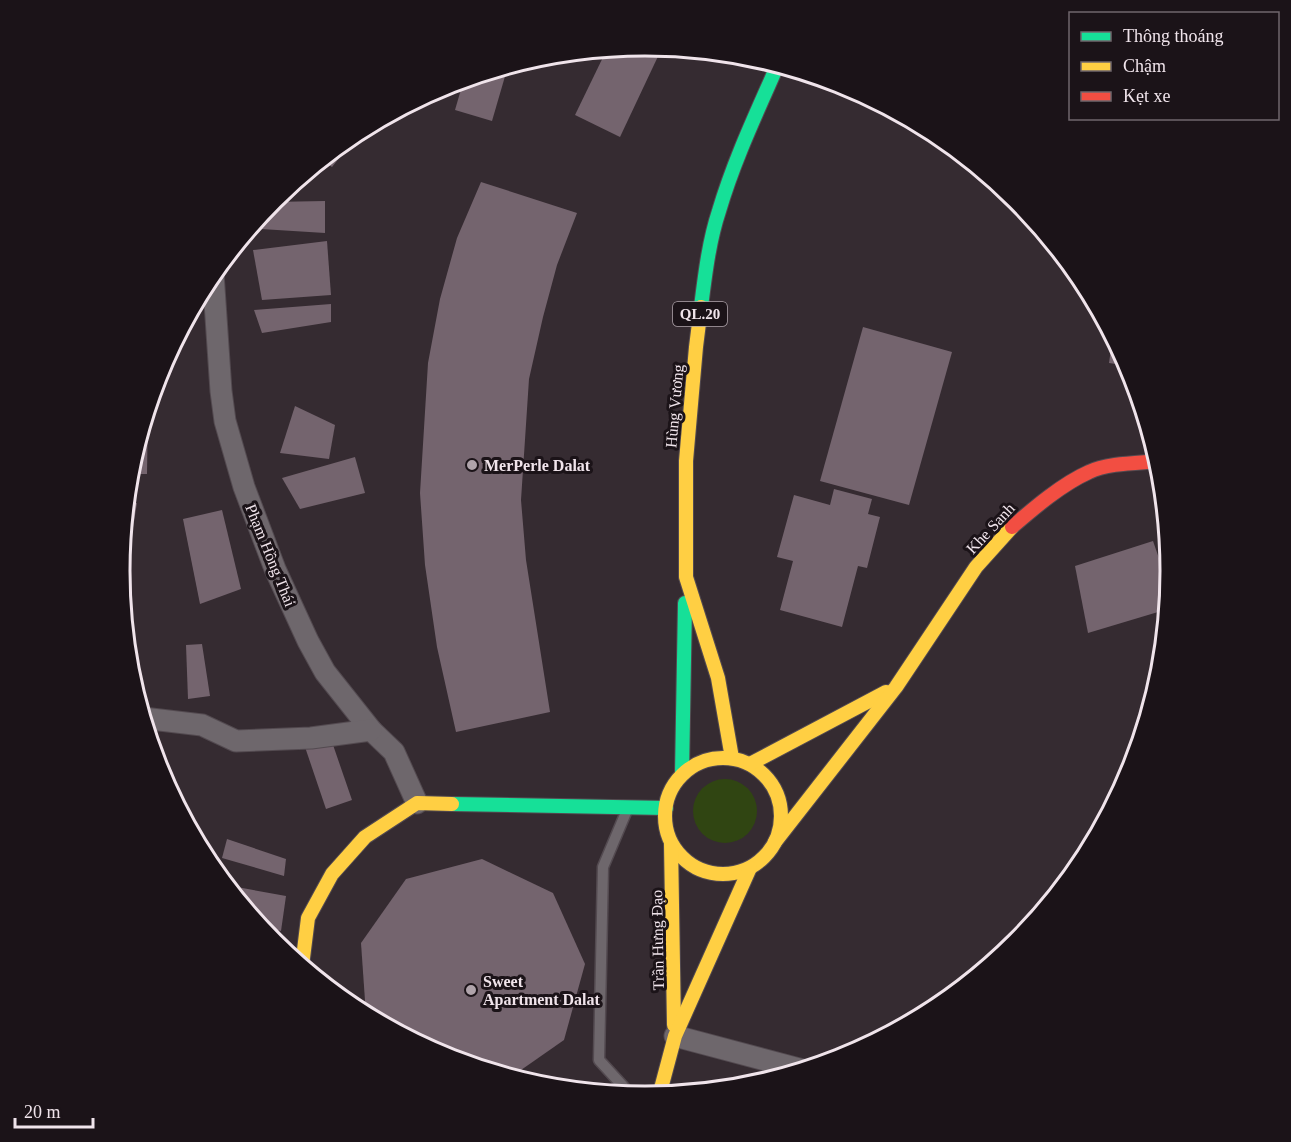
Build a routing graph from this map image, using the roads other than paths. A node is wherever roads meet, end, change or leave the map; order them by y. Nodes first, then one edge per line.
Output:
1 (775, 72) edge
2 (214, 289) edge
3 (1149, 462) edge
4 (686, 577) junction
5 (896, 687) junction
6 (152, 719) edge
7 (371, 730) junction
8 (732, 758) junction
9 (750, 764) junction
10 (682, 774) junction
11 (417, 803) junction
12 (628, 807) junction
13 (666, 808) junction
14 (775, 842) junction
15 (671, 844) junction
16 (750, 868) junction
17 (303, 956) edge
18 (675, 1036) junction
19 (788, 1066) edge
20 (622, 1085) edge
21 (662, 1086) edge

1 - 4 main road, Hùng Vương / QL.20
2 - 7 street, Phạm Hồng Thái
3 - 5 main road, Khe Sanh
4 - 8 main road, Hùng Vương / QL.20
4 - 10 main road, QL.20
5 - 9 main road, Khe Sanh
5 - 14 main road, Khe Sanh
6 - 7 street
7 - 11 street, Phạm Hồng Thái
8 - 9 main road
8 - 10 main road
9 - 14 main road
10 - 13 main road, QL.20
11 - 12 main road
11 - 17 main road
12 - 13 main road
12 - 20 lane
13 - 15 main road, QL.20
14 - 16 main road
15 - 16 main road
15 - 18 main road, Trần Hưng Đạo
16 - 18 main road, Trần Hưng Đạo
18 - 19 street
18 - 21 main road, Trần Hưng Đạo

